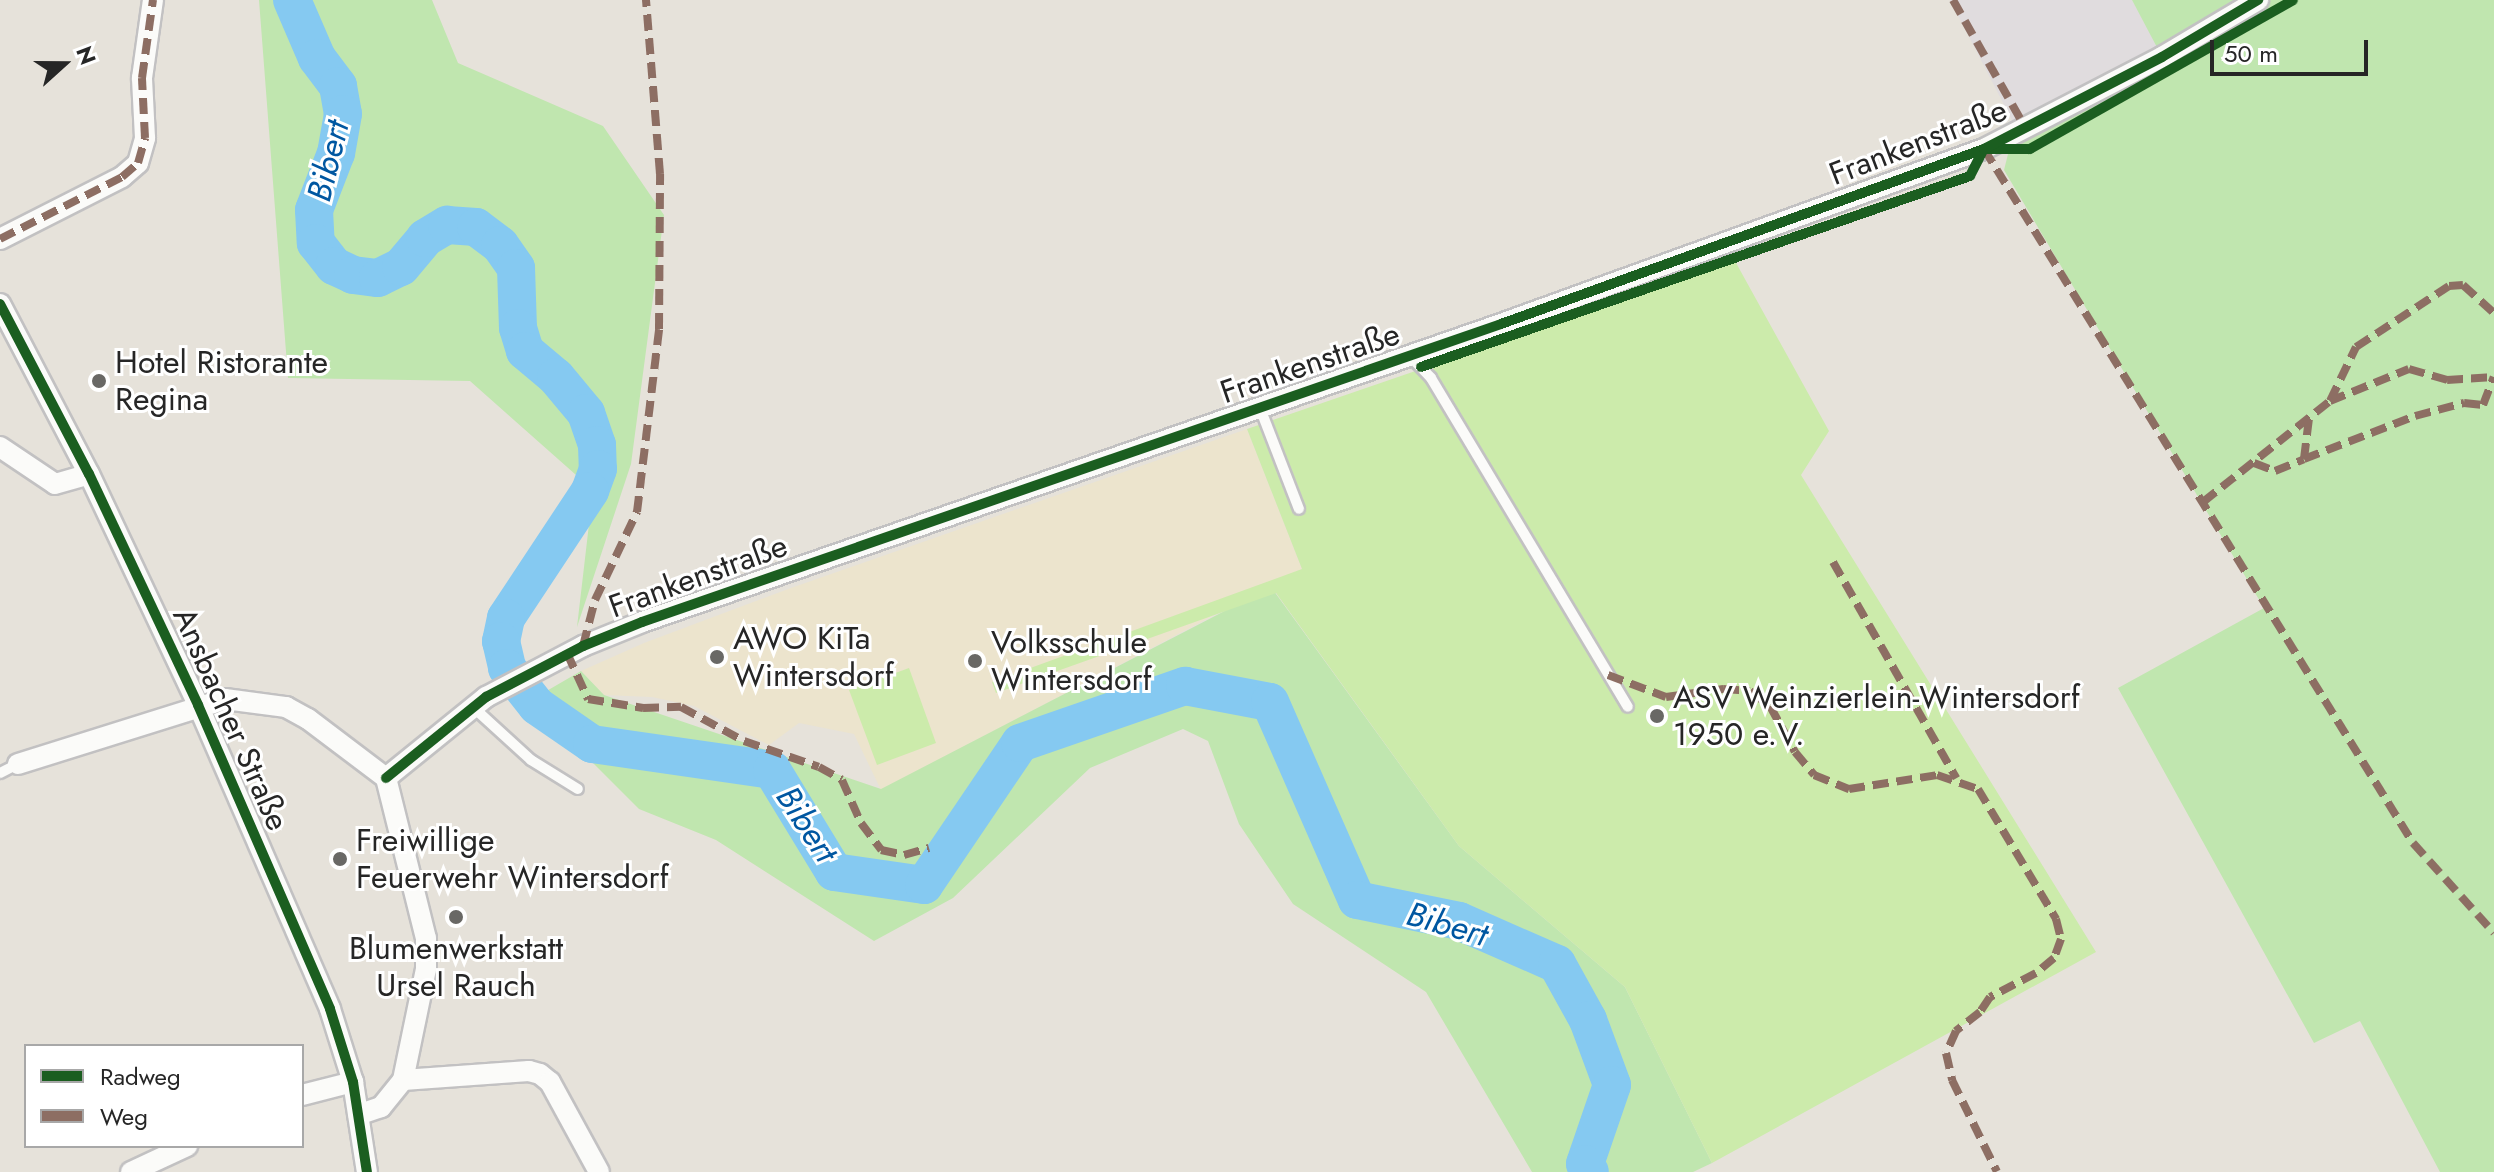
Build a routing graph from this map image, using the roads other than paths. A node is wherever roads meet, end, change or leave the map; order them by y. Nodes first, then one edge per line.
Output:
1 (153, 0) edge
2 (2258, 0) edge
3 (0, 239) edge
4 (0, 304) edge
5 (1410, 356) junction
6 (1260, 408) junction
7 (0, 447) edge
8 (89, 474) junction
9 (1299, 509) dead end
10 (480, 702) junction
11 (198, 705) junction
12 (1628, 707) dead end
13 (9, 768) edge
14 (386, 778) junction
15 (578, 789) dead end
16 (403, 1080) junction
17 (353, 1082) junction
18 (304, 1094) edge
19 (358, 1115) junction
20 (183, 1148) edge
21 (131, 1172) edge
22 (367, 1172) edge
23 (599, 1172) edge

1 - 3 street
2 - 5 street, Frankenstraße
4 - 8 street, Ansbacher Straße
5 - 6 street, Frankenstraße
5 - 12 lane
6 - 9 lane
6 - 10 street, Frankenstraße
7 - 8 street
8 - 11 street, Ansbacher Straße
10 - 14 street, Frankenstraße
10 - 15 lane
11 - 13 street, Ansbacher Straße
11 - 14 street
11 - 17 street, Ansbacher Straße
14 - 16 street
16 - 19 street
16 - 23 street
17 - 18 street
17 - 19 street, Ansbacher Straße
19 - 22 street, Ansbacher Straße
20 - 21 street

